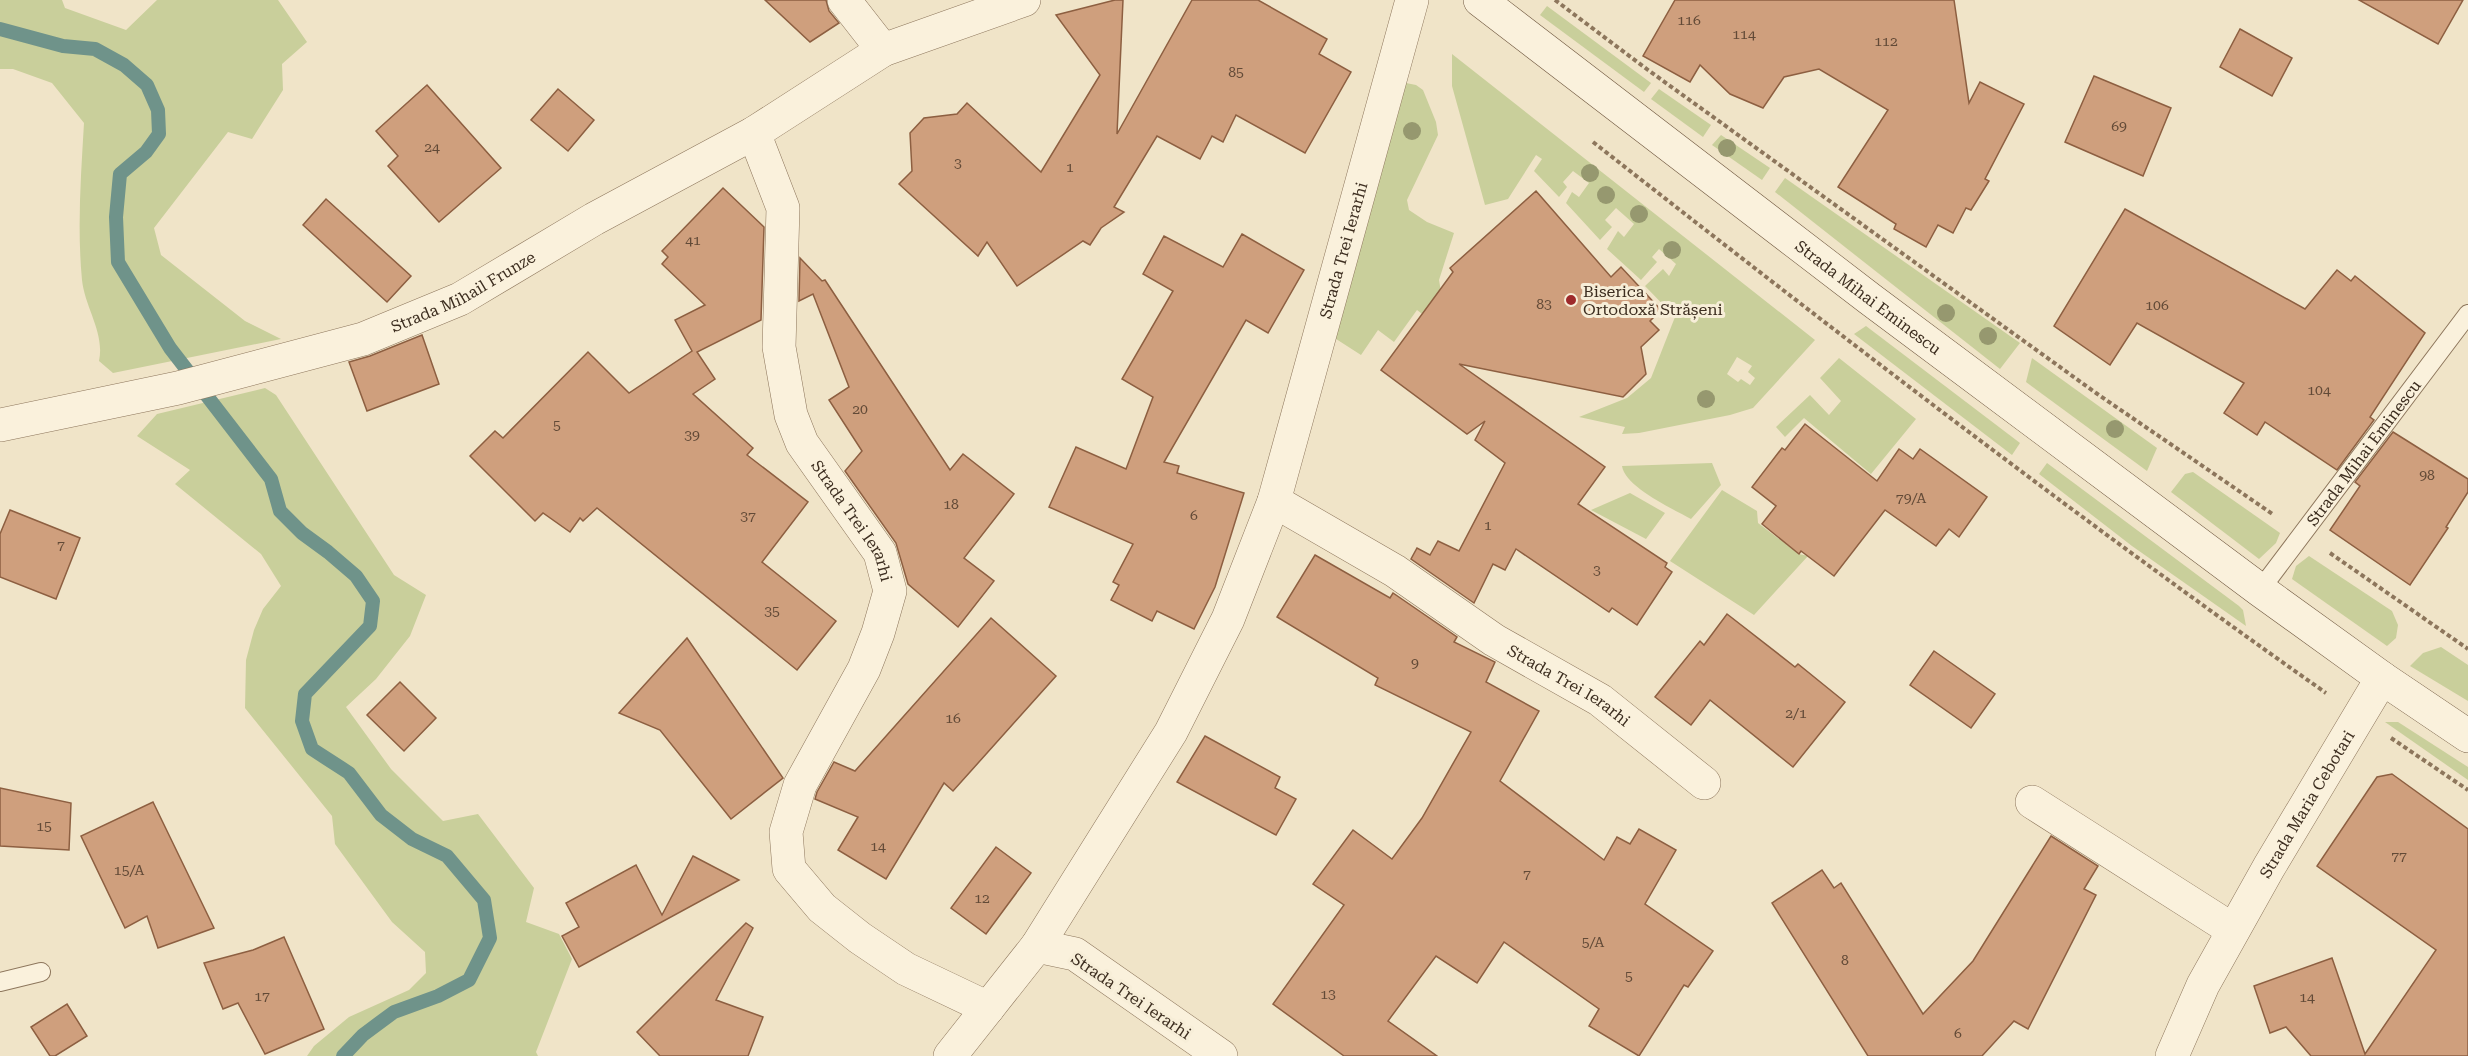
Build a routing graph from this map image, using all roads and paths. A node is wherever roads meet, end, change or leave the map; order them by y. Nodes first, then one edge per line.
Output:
1 (844, 0) edge
2 (1024, 0) edge
3 (1412, 0) edge
4 (1480, 0) edge
5 (1556, 0) edge
6 (883, 50) junction
7 (754, 133) junction
8 (1588, 138) dead end
9 (2468, 314) edge
10 (0, 425) edge
11 (1274, 501) junction
12 (2302, 534) junction
13 (2260, 590) junction
14 (2468, 649) edge
15 (2382, 678) junction
16 (2359, 717) junction
17 (2468, 736) edge
18 (1704, 783) dead end
19 (2468, 790) edge
20 (2032, 802) dead end
21 (2233, 930) junction
22 (1037, 946) junction
23 (41, 972) dead end
24 (0, 982) edge
25 (988, 1008) junction
26 (950, 1056) edge
27 (1221, 1056) edge
28 (2172, 1056) edge

1 - 6 street
2 - 6 street, Strada Mihail Frunze
3 - 11 street, Strada Trei Ierarhi
4 - 13 street, Strada Mihai Eminescu
5 - 12 path
6 - 7 street, Strada Mihail Frunze
7 - 10 street, Strada Mihail Frunze
7 - 25 street, Strada Trei Ierarhi
8 - 16 path
9 - 12 lane, Strada Mihai Eminescu
11 - 18 street, Strada Trei Ierarhi
11 - 22 street, Strada Trei Ierarhi
12 - 13 lane, Strada Mihai Eminescu
12 - 14 path
13 - 15 street, Strada Mihai Eminescu
15 - 16 street, Strada Maria Cebotari
15 - 17 street, Strada Mihai Eminescu
16 - 19 path
16 - 21 street, Strada Maria Cebotari
20 - 21 street
21 - 28 street, Strada Maria Cebotari
22 - 25 street, Strada Trei Ierarhi
22 - 27 street, Strada Trei Ierarhi
23 - 24 lane
25 - 26 street, Strada Trei Ierarhi

